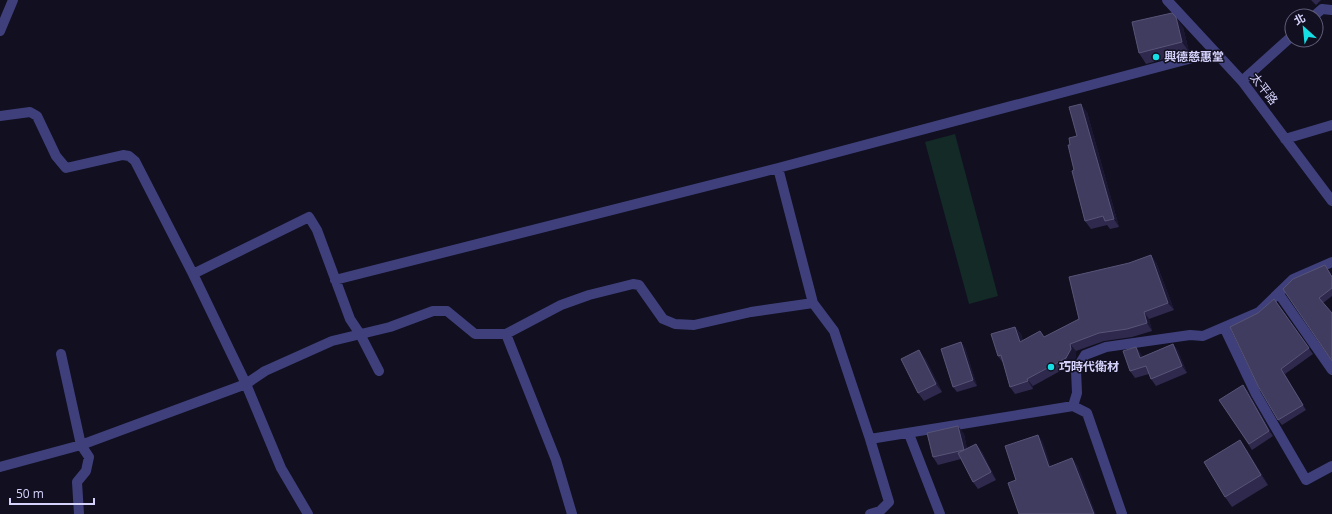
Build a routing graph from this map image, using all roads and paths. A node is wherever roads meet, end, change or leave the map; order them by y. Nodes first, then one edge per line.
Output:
1 (13, 0) edge
2 (1167, 0) edge
3 (1330, 0) edge
4 (1327, 9) edge
5 (0, 31) edge
6 (1284, 43) edge
7 (1215, 52) junction
8 (1242, 82) junction
9 (0, 116) edge
10 (1332, 125) edge
11 (1285, 139) junction
12 (778, 168) junction
13 (1332, 201) edge
14 (1332, 262) edge
15 (193, 274) junction
16 (335, 280) junction
17 (1279, 294) junction
18 (813, 303) junction
19 (1224, 327) junction
20 (360, 334) junction
21 (506, 334) junction
22 (61, 354) dead end
23 (1332, 370) edge
24 (379, 371) dead end
25 (246, 384) junction
26 (1074, 406) junction
27 (909, 434) junction
28 (870, 439) junction
29 (81, 445) junction
30 (1332, 466) edge
31 (0, 467) edge
32 (79, 514) edge
33 (308, 514) edge
34 (572, 514) edge
35 (870, 514) edge
36 (940, 514) edge
37 (1122, 514) edge

1 - 5 street
2 - 7 street, 太平路
3 - 4 street
6 - 8 street
7 - 8 street, 太平路
7 - 12 street
8 - 11 street, 太平路
9 - 15 street
10 - 11 street
11 - 13 street, 太平路
12 - 16 street
12 - 18 street
14 - 17 street
15 - 16 street
15 - 25 street
16 - 20 street
17 - 19 street
17 - 23 street
18 - 21 street
18 - 28 street
19 - 26 street
19 - 30 street
20 - 21 street
20 - 24 street
20 - 25 street
21 - 34 street
22 - 29 street
25 - 29 street
25 - 33 street
26 - 27 street
26 - 37 street
27 - 28 street
27 - 36 street
28 - 35 street
29 - 31 street
29 - 32 street

